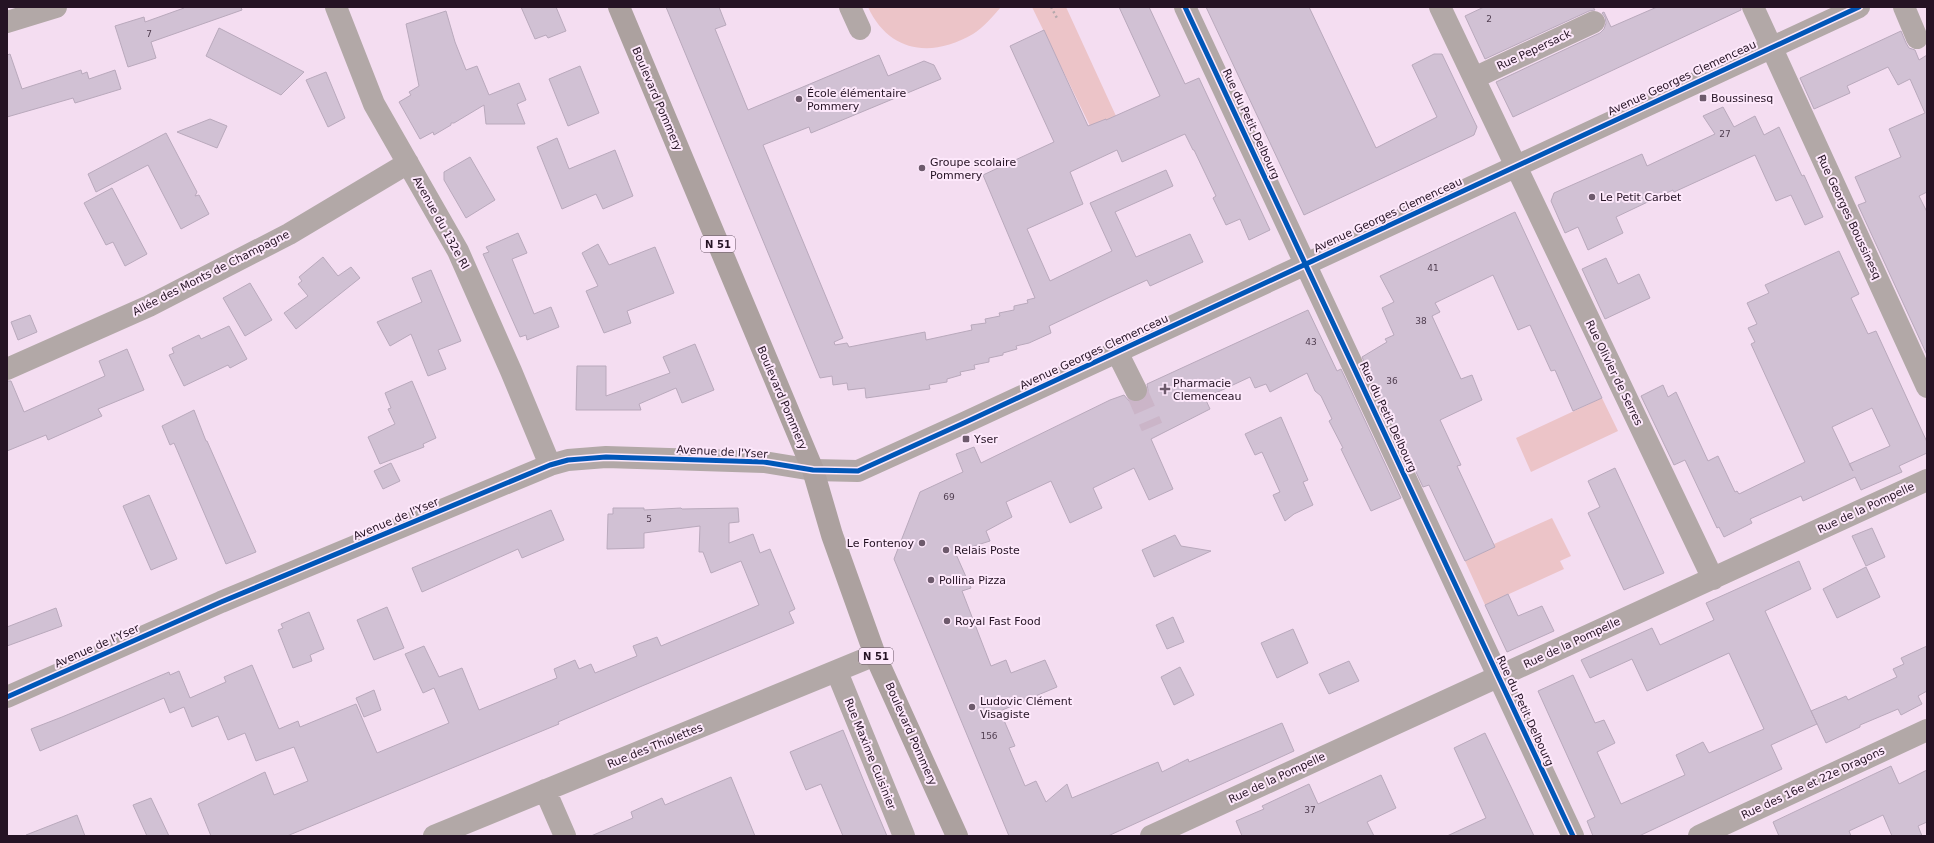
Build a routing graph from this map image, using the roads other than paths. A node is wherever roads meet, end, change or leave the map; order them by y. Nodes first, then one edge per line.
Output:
1 (56, 7) edge
2 (336, 7) edge
3 (619, 7) edge
4 (850, 7) edge
5 (1185, 7) edge
6 (1440, 7) edge
7 (1753, 7) edge
8 (1858, 7) edge
9 (1904, 7) edge
10 (7, 22) edge
11 (1594, 22) dead end
12 (860, 29) dead end
13 (1917, 38) dead end
14 (1772, 47) junction
15 (1474, 78) junction
16 (408, 163) junction
17 (1515, 166) junction
18 (1306, 264) junction
19 (1117, 352) junction
20 (7, 369) edge
21 (1927, 387) edge
22 (1136, 390) tunnel mouth
23 (550, 465) junction
24 (813, 470) junction
25 (1927, 480) edge
26 (1713, 579) junction
27 (875, 655) junction
28 (837, 672) junction
29 (1499, 677) junction
30 (7, 697) edge
31 (1927, 730) edge
32 (546, 790) junction
33 (434, 836) edge
34 (565, 836) edge
35 (904, 836) edge
36 (957, 836) edge
37 (1151, 836) edge
38 (1573, 836) edge
39 (1698, 836) edge

1 - 10 street
2 - 16 street, Avenue du 132e RI
3 - 24 main road, Boulevard Pommery / N 51
4 - 12 street
5 - 18 street, Rue du Petit Delbourg
6 - 15 street
7 - 14 street, Rue Georges Boussinesq
8 - 14 street, Avenue Georges Clemenceau
9 - 13 street
11 - 15 street, Rue Pepersack
14 - 17 street, Avenue Georges Clemenceau
14 - 21 street, Rue Georges Boussinesq
15 - 17 street
16 - 20 street, Allée des Monts de Champagne
16 - 23 street, Avenue du 132e RI
17 - 18 street, Avenue Georges Clemenceau
17 - 26 street, Rue Olivier de Serres
18 - 19 street, Avenue Georges Clemenceau
18 - 29 street, Rue du Petit Delbourg
19 - 22 street, Avenue Georges Clemenceau
19 - 24 street, Avenue Georges Clemenceau
23 - 24 street, Avenue de l'Yser
23 - 30 street, Avenue de l'Yser
24 - 27 main road, Boulevard Pommery / N 51
25 - 26 street, Rue de la Pompelle
26 - 29 street, Rue de la Pompelle
27 - 28 street, Rue des Thiolettes
27 - 36 main road, Boulevard Pommery / N 51
28 - 32 street, Rue des Thiolettes
28 - 35 street, Rue Maxime Cuisinier
29 - 37 street, Rue de la Pompelle
29 - 38 street, Rue du Petit Delbourg
31 - 39 street, Rue des 16e et 22e Dragons
32 - 33 street, Rue des Thiolettes
32 - 34 street

